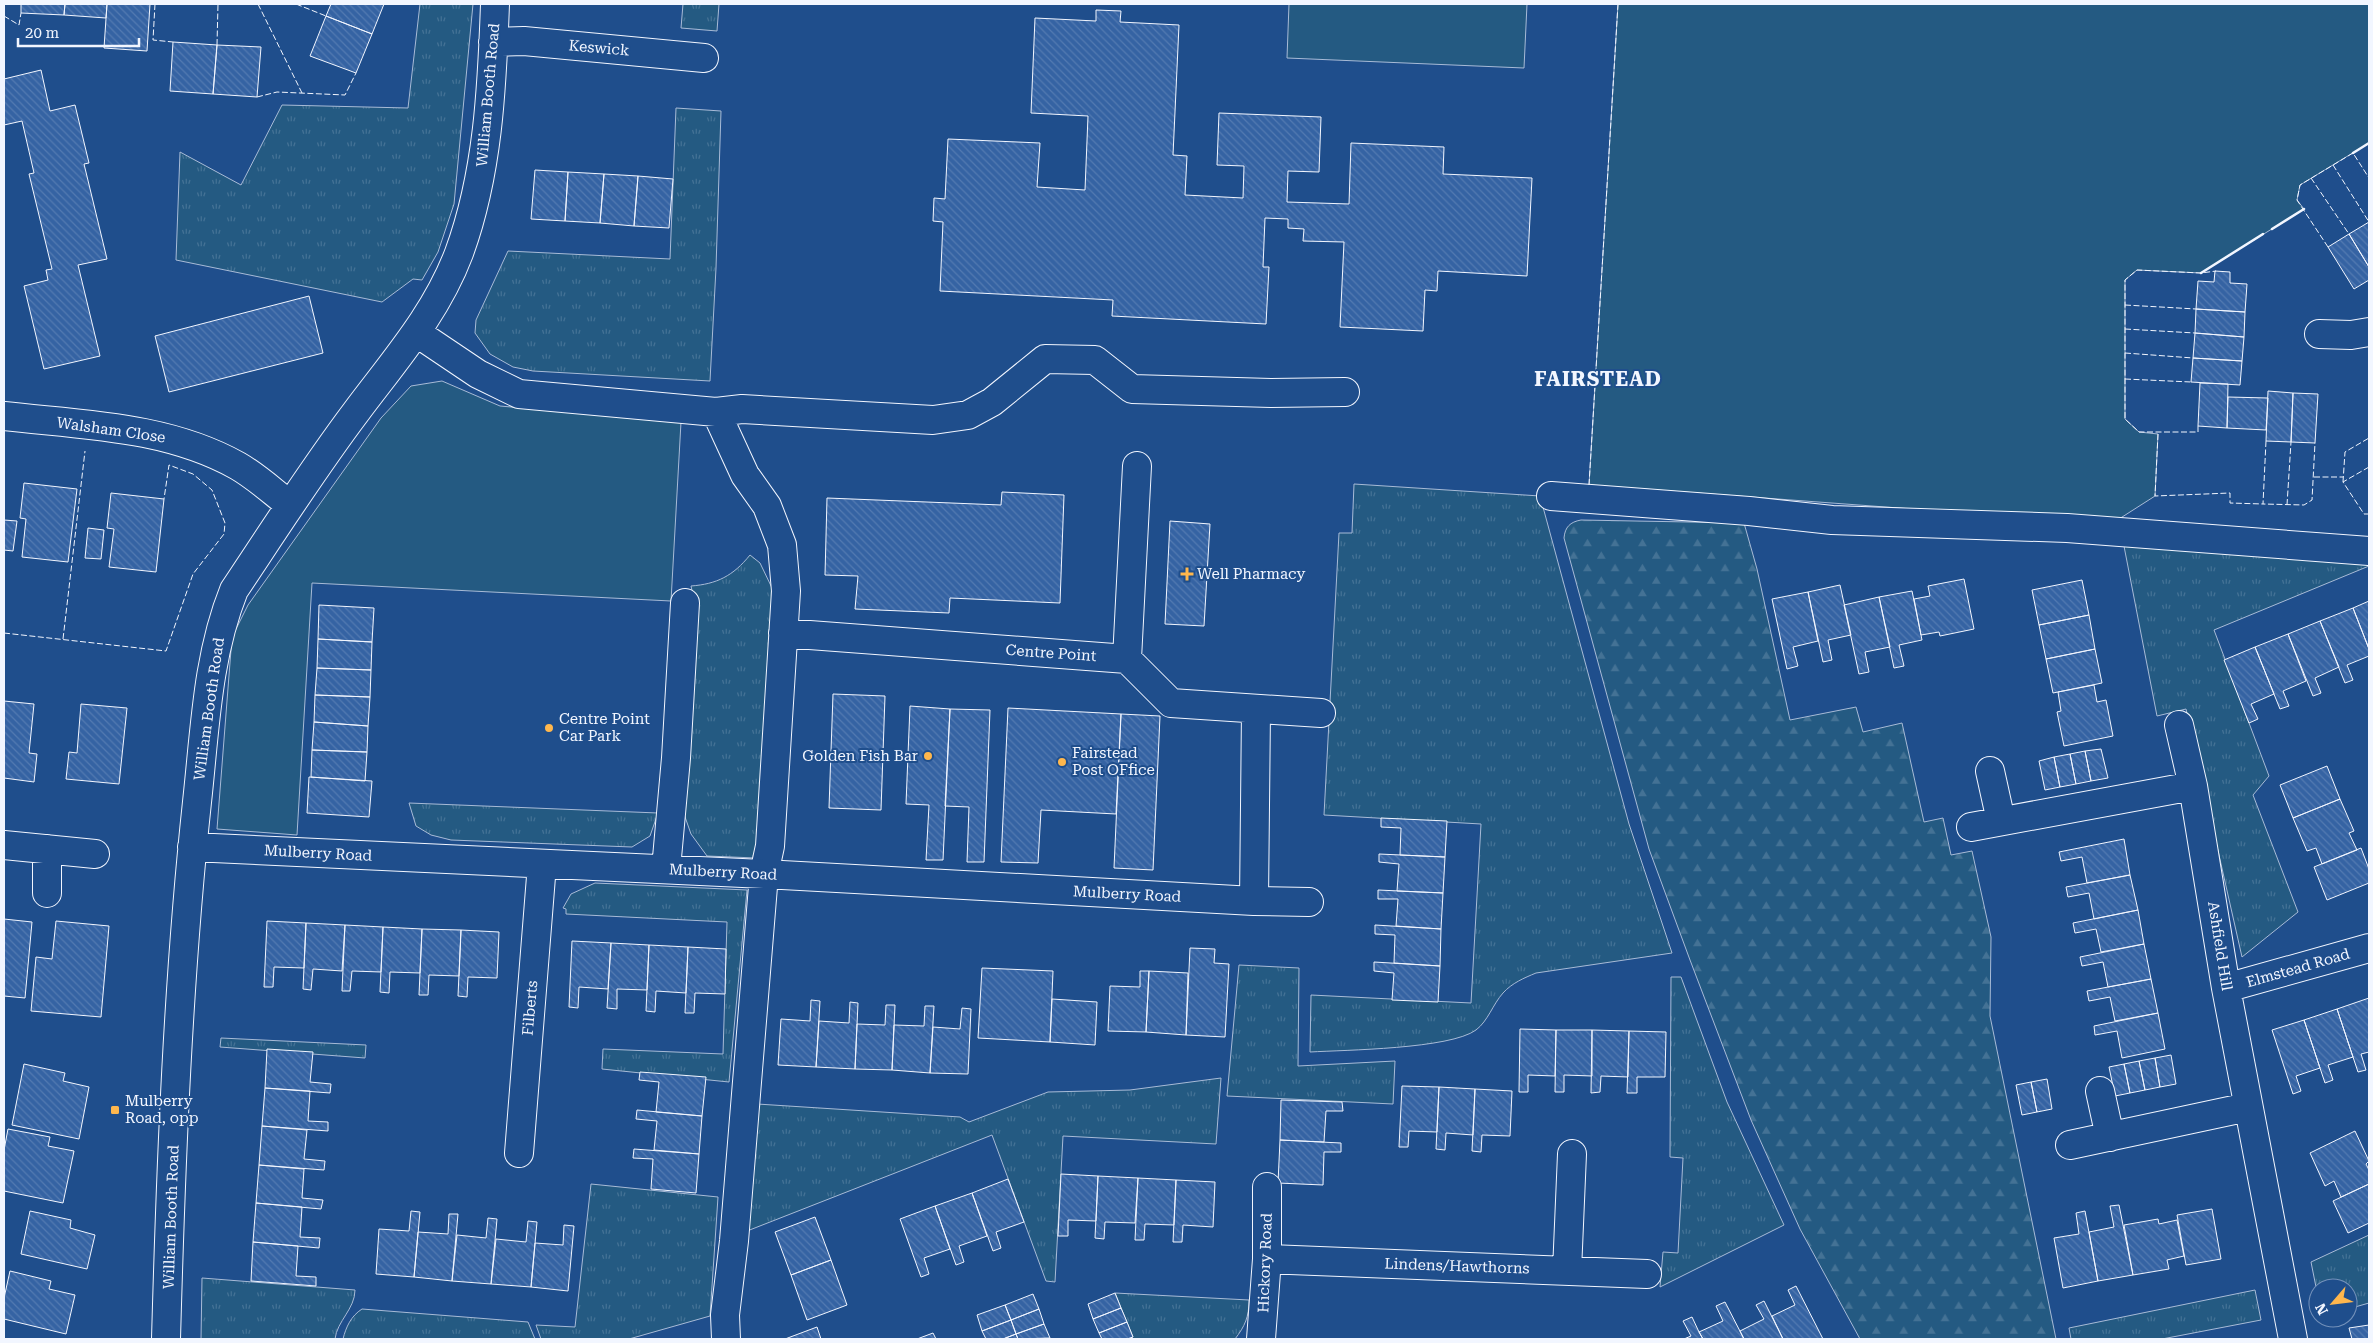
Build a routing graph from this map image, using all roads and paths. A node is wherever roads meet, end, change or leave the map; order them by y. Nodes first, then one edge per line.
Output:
1 (495, 4) edge
2 (494, 42) junction
3 (704, 58) dead end
4 (2369, 332) edge
5 (416, 333) junction
6 (2319, 334) dead end
7 (1345, 392) dead end
8 (716, 412) junction
9 (4, 416) edge
10 (1137, 466) dead end
11 (1551, 496) dead end
12 (290, 505) junction
13 (2369, 551) edge
14 (685, 603) dead end
15 (783, 633) junction
16 (1127, 659) junction
17 (1256, 710) junction
18 (1321, 713) dead end
19 (2179, 725) dead end
20 (1990, 771) dead end
21 (2193, 786) junction
22 (2002, 821) junction
23 (1970, 827) dead end
24 (4, 845) edge
25 (192, 847) junction
26 (48, 849) junction
27 (96, 854) dead end
28 (542, 864) junction
29 (666, 869) junction
30 (764, 874) junction
31 (47, 893) dead end
32 (1254, 901) junction
33 (1309, 902) dead end
34 (2369, 948) edge
35 (2226, 988) junction
36 (2100, 1091) dead end
37 (2248, 1107) junction
38 (2110, 1137) junction
39 (2070, 1144) dead end
40 (518, 1153) dead end
41 (1572, 1154) dead end
42 (1267, 1187) dead end
43 (1267, 1259) junction
44 (1567, 1270) junction
45 (1647, 1274) dead end
46 (166, 1339) edge
47 (726, 1339) edge
48 (1261, 1339) edge
49 (2293, 1339) edge

1 - 2 street, William Booth Road
2 - 3 street, Keswick
2 - 5 street, William Booth Road
4 - 6 street
5 - 8 street
5 - 12 street, William Booth Road
7 - 8 street
8 - 15 street
9 - 12 street, Walsham Close
10 - 16 street
11 - 13 street
12 - 25 street, William Booth Road
14 - 29 street
15 - 16 street, Centre Point
15 - 30 street
16 - 17 street
17 - 18 street
17 - 32 street
19 - 21 street, Ashfield Hill
20 - 22 street
21 - 22 street
21 - 35 street, Ashfield Hill
22 - 23 street
24 - 26 street
25 - 28 street, Mulberry Road
25 - 46 street, William Booth Road
26 - 27 street
26 - 31 street
28 - 29 street, Mulberry Road
28 - 40 street, Filberts
29 - 30 street, Mulberry Road
30 - 32 street, Mulberry Road
30 - 47 street
32 - 33 street, Mulberry Road
34 - 35 street, Elmstead Road
35 - 37 street, Ashfield Hill
36 - 38 street
37 - 38 street
37 - 49 street, Ashfield Hill
38 - 39 street
41 - 44 street
42 - 43 street, Hickory Road
43 - 44 street, Lindens/Hawthorns
43 - 48 street, Hickory Road
44 - 45 street, Lindens/Hawthorns

